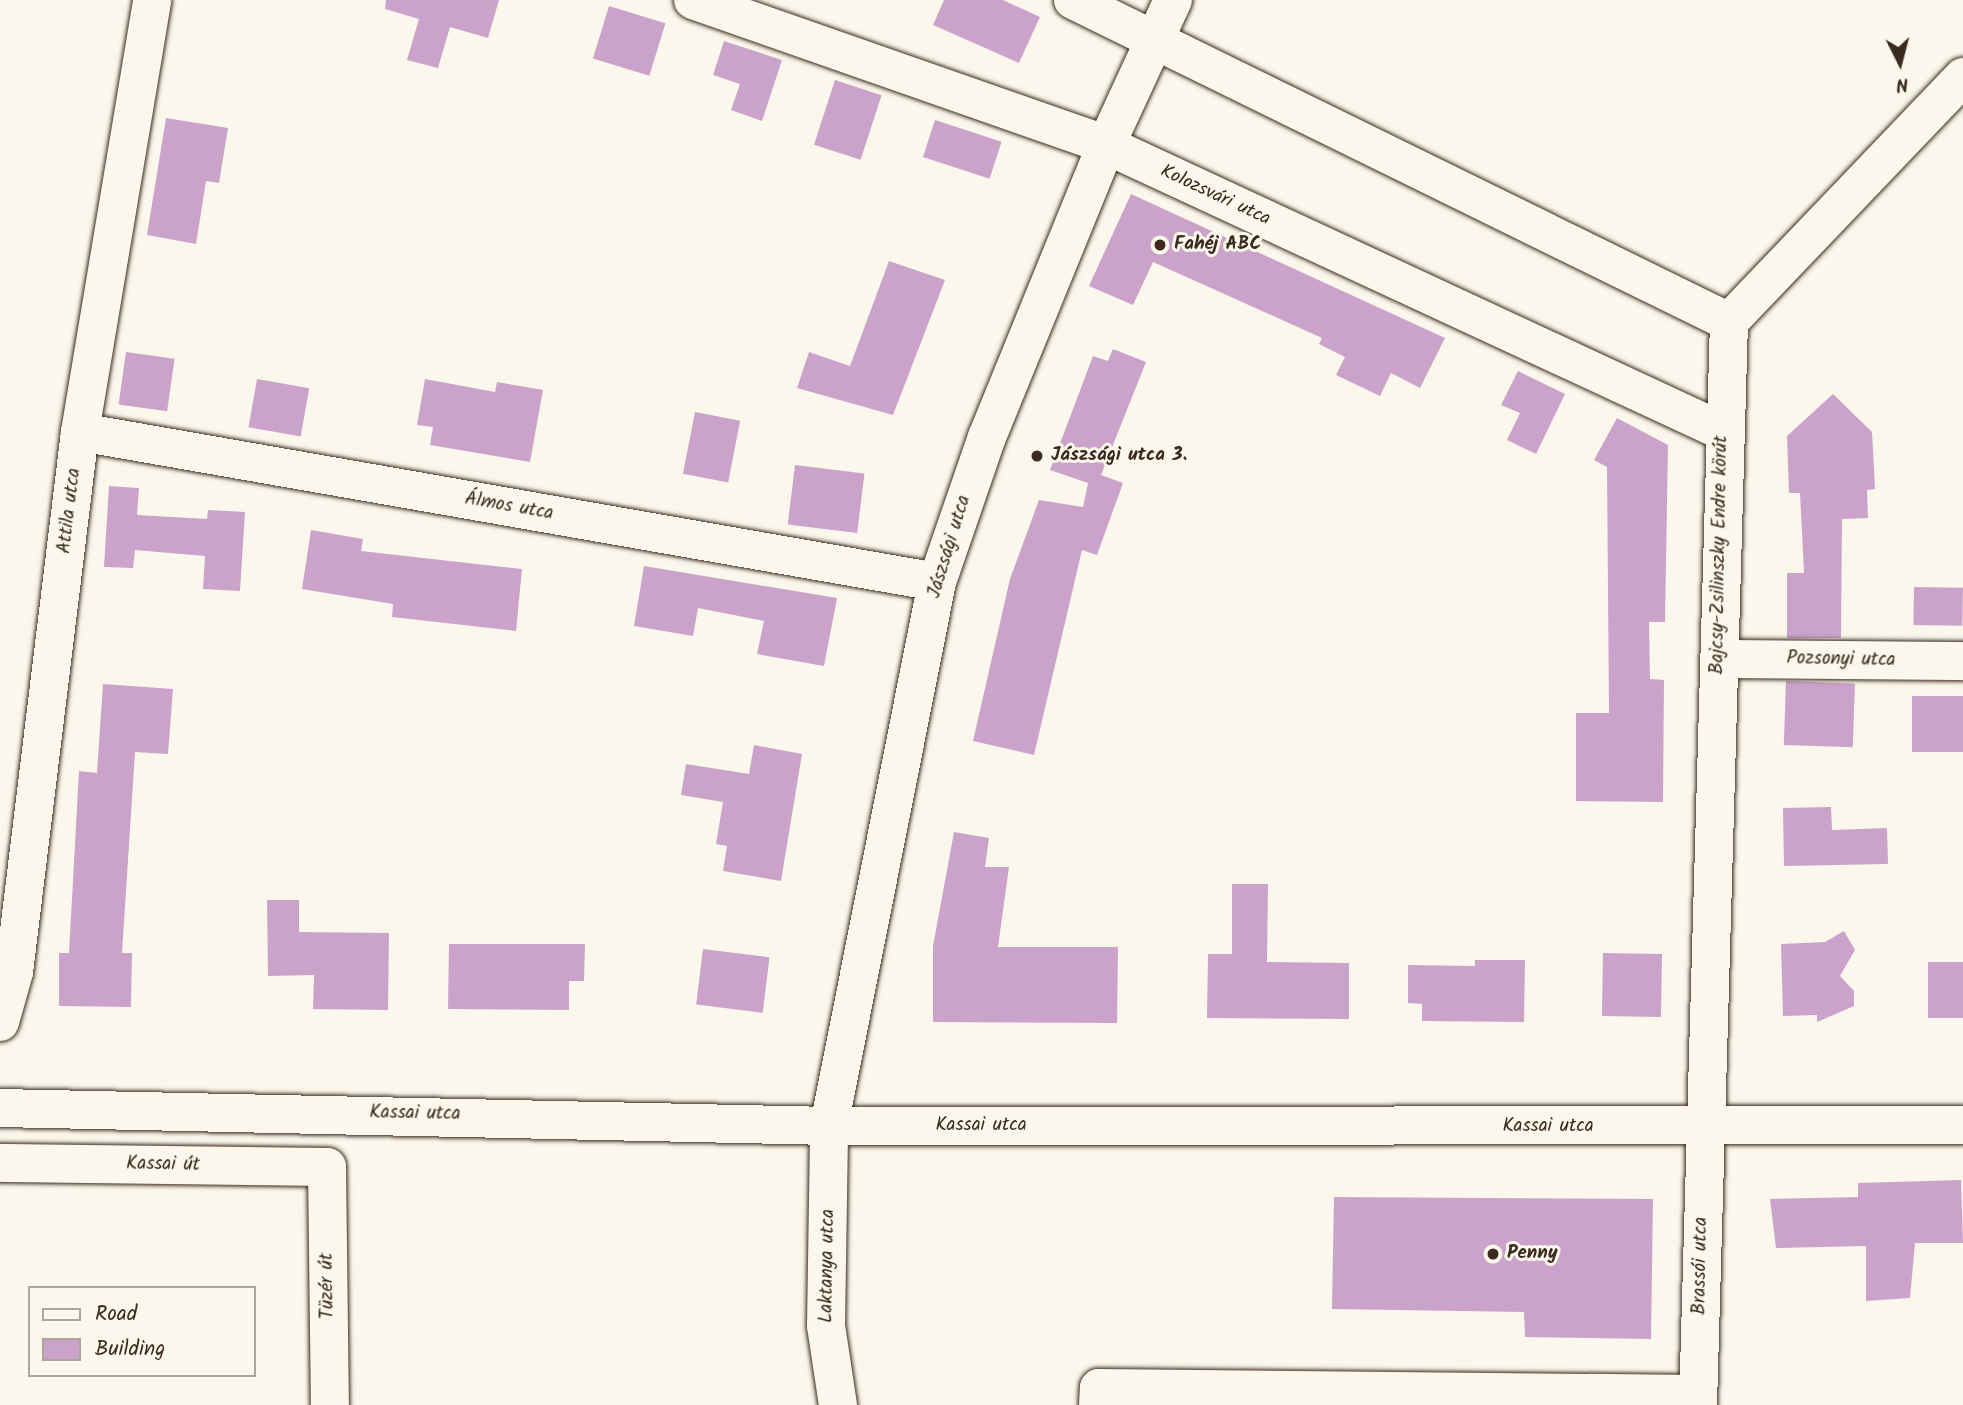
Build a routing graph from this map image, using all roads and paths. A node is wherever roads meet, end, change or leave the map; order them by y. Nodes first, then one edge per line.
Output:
1 (152, 0) edge
2 (693, 0) edge
3 (1073, 0) edge
4 (1172, 0) edge
5 (1152, 38) junction
6 (1963, 77) edge
7 (1106, 145) junction
8 (1729, 322) junction
9 (1722, 431) junction
10 (80, 432) junction
11 (937, 582) junction
12 (1720, 659) junction
13 (1963, 661) edge
14 (0, 1022) edge
15 (0, 1108) edge
16 (1963, 1125) edge
17 (829, 1126) junction
18 (1704, 1127) junction
19 (0, 1163) edge
20 (327, 1167) joint
21 (1354, 1396) edge
22 (1698, 1399) edge
23 (330, 1405) edge
24 (838, 1405) edge
25 (1098, 1405) edge

1 - 10 street, Attila utca
2 - 7 street, Kolozsvári utca
3 - 5 street
4 - 5 street, Jászsági utca
5 - 7 street, Jászsági utca
5 - 8 street
6 - 8 street
7 - 9 street, Kolozsvári utca
7 - 11 street, Jászsági utca
8 - 9 street, Bajcsy-Zsilinszky Endre körút
9 - 12 street, Bajcsy-Zsilinszky Endre körút
10 - 11 street, Álmos utca
10 - 14 street, Attila utca
11 - 17 street, Jászsági utca
12 - 13 street, Pozsonyi utca
12 - 18 street, Bajcsy-Zsilinszky Endre körút
15 - 17 street, Kassai utca
16 - 18 street, Kassai utca
17 - 18 street, Kassai utca
17 - 24 street, Laktanya utca
18 - 22 street, Brassói utca
19 - 20 street, Kassai út
20 - 23 street, Tüzér út
21 - 22 street
21 - 25 street

